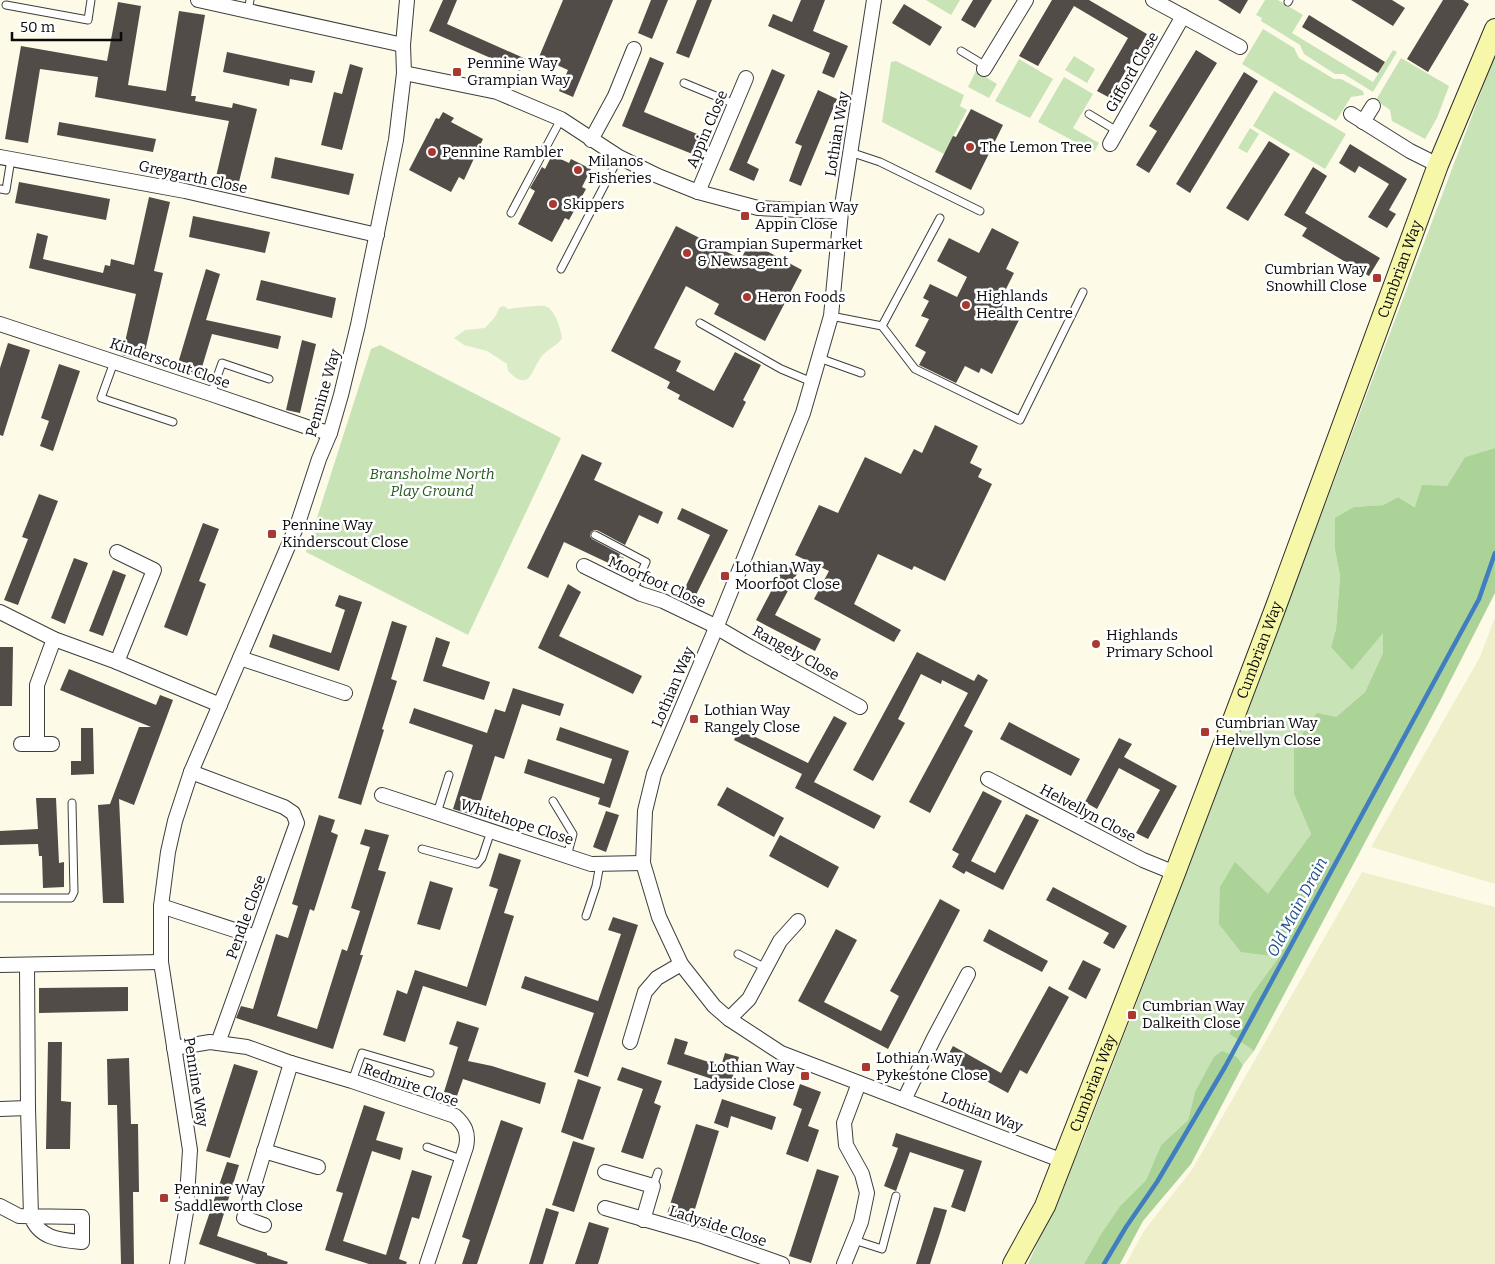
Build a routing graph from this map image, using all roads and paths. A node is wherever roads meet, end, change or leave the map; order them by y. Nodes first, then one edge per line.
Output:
1 (91, 0) edge
2 (198, 0) edge
3 (407, 0) edge
4 (874, 0) edge
5 (1026, 0) edge
6 (1153, 0) edge
7 (6, 5) dead end
8 (249, 6) edge
9 (1183, 16) junction
10 (1495, 30) edge
11 (404, 45) junction
12 (1240, 47) dead end
13 (634, 49) dead end
14 (961, 51) dead end
15 (985, 68) joint
16 (404, 73) junction
17 (746, 78) dead end
18 (684, 83) dead end
19 (735, 104) junction
20 (1372, 106) dead end
21 (1089, 114) dead end
22 (1351, 114) dead end
23 (561, 119) junction
24 (1363, 122) junction
25 (1117, 131) junction
26 (591, 140) junction
27 (1110, 144) dead end
28 (850, 152) junction
29 (619, 157) junction
30 (5, 158) edge
31 (1438, 165) junction
32 (0, 189) edge
33 (698, 192) junction
34 (511, 212) dead end
35 (841, 212) junction
36 (980, 212) dead end
37 (940, 218) dead end
38 (377, 235) junction
39 (560, 269) dead end
40 (1083, 292) dead end
41 (831, 316) junction
42 (700, 323) dead end
43 (0, 324) edge
44 (882, 326) junction
45 (819, 358) junction
46 (114, 362) junction
47 (860, 373) dead end
48 (269, 379) dead end
49 (812, 382) junction
50 (211, 394) junction
51 (173, 422) dead end
52 (330, 433) junction
53 (594, 535) dead end
54 (117, 552) dead end
55 (584, 566) dead end
56 (632, 590) junction
57 (0, 612) edge
58 (716, 628) junction
59 (54, 639) junction
60 (240, 658) junction
61 (118, 662) junction
62 (345, 693) dead end
63 (220, 705) junction
64 (860, 707) dead end
65 (21, 744) dead end
66 (37, 744) junction
67 (52, 744) dead end
68 (191, 772) junction
69 (449, 775) dead end
70 (988, 779) dead end
71 (382, 795) dead end
72 (553, 801) dead end
73 (72, 803) dead end
74 (437, 813) junction
75 (491, 831) junction
76 (422, 849) dead end
77 (567, 856) junction
78 (643, 863) junction
79 (600, 864) junction
80 (1175, 872) junction
81 (0, 898) edge
82 (161, 906) junction
83 (586, 916) dead end
84 (798, 921) dead end
85 (256, 937) junction
86 (738, 954) dead end
87 (161, 962) junction
88 (681, 964) junction
89 (0, 965) edge
90 (27, 966) junction
91 (766, 968) junction
92 (968, 974) dead end
93 (729, 1019) junction
94 (630, 1042) dead end
95 (218, 1043) junction
96 (174, 1048) junction
97 (291, 1063) junction
98 (430, 1074) dead end
99 (352, 1080) junction
100 (859, 1083) junction
101 (904, 1100) junction
102 (28, 1108) junction
103 (0, 1109) edge
104 (427, 1147) dead end
105 (264, 1151) junction
106 (462, 1159) junction
107 (1063, 1161) junction
108 (318, 1167) dead end
109 (605, 1172) dead end
110 (658, 1172) dead end
111 (653, 1186) junction
112 (896, 1196) dead end
113 (0, 1206) edge
114 (605, 1208) dead end
115 (644, 1220) junction
116 (264, 1225) dead end
117 (854, 1240) junction
118 (177, 1264) edge
119 (427, 1264) edge
120 (782, 1264) edge
121 (844, 1264) edge
122 (1013, 1264) edge

1 - 7 lane
2 - 8 street
3 - 11 street, Pennine Way
4 - 28 street, Lothian Way
5 - 15 street
6 - 9 street
8 - 11 street
9 - 12 street
9 - 25 street, Gifford Close
10 - 31 street, Cumbrian Way
11 - 16 street, Pennine Way
13 - 26 street
14 - 15 lane
16 - 23 street
16 - 38 street, Pennine Way
17 - 19 street, Appin Close
18 - 19 lane
19 - 33 street, Appin Close
20 - 24 street
21 - 25 lane
22 - 24 street
23 - 26 street
23 - 34 lane
24 - 31 street
25 - 27 street, Gifford Close
26 - 29 street
28 - 35 street, Lothian Way
28 - 36 lane
29 - 33 street
29 - 39 lane
30 - 32 lane
30 - 38 street, Greygarth Close
31 - 80 street, Cumbrian Way
33 - 35 street
35 - 41 street, Lothian Way
37 - 44 lane
38 - 52 street, Pennine Way
40 - 44 lane
41 - 44 lane
41 - 45 street, Lothian Way
42 - 49 lane
43 - 46 street, Kinderscout Close
45 - 47 lane
45 - 49 street, Lothian Way
46 - 50 street, Kinderscout Close
46 - 51 lane
48 - 50 lane
49 - 58 street, Lothian Way
50 - 52 street, Kinderscout Close
52 - 60 street, Pennine Way
53 - 56 lane
54 - 61 street
55 - 56 street, Moorfoot Close
56 - 58 street, Moorfoot Close
57 - 59 street
58 - 64 street, Rangely Close
58 - 78 street, Lothian Way
59 - 61 street
59 - 66 street
60 - 62 street
60 - 63 street, Pennine Way
61 - 63 street
63 - 68 street, Pennine Way
65 - 66 street
66 - 67 street
68 - 82 street, Pennine Way
68 - 85 street, Pendle Close
69 - 74 lane
70 - 80 street, Helvellyn Close
71 - 74 street, Whitehope Close
72 - 77 lane
73 - 81 lane
74 - 75 street, Whitehope Close
75 - 76 lane
75 - 77 street, Whitehope Close
77 - 79 street, Whitehope Close
78 - 79 street, Whitehope Close
78 - 88 street, Lothian Way
79 - 83 lane
80 - 107 street, Cumbrian Way
82 - 85 street
82 - 87 street, Pennine Way
84 - 91 street
85 - 95 street, Pendle Close
86 - 91 lane
87 - 90 street
87 - 96 street, Pennine Way
88 - 93 street, Lothian Way
88 - 94 street
89 - 90 street
90 - 102 street
91 - 93 street
92 - 101 street
93 - 100 street, Lothian Way
95 - 96 street, Redmire Close
95 - 97 street, Redmire Close
96 - 118 street, Pennine Way
97 - 99 street, Redmire Close
97 - 105 street
98 - 99 lane
99 - 106 street, Redmire Close
100 - 101 street, Lothian Way
100 - 117 street
101 - 107 street, Lothian Way
102 - 103 street
102 - 113 street
104 - 106 lane
105 - 108 street
105 - 116 street
106 - 119 street, Redmire Close
107 - 122 street, Cumbrian Way
109 - 111 street
110 - 111 lane
111 - 115 street, Ladyside Close
112 - 117 lane
114 - 115 street, Ladyside Close
115 - 120 street, Ladyside Close
117 - 121 street

